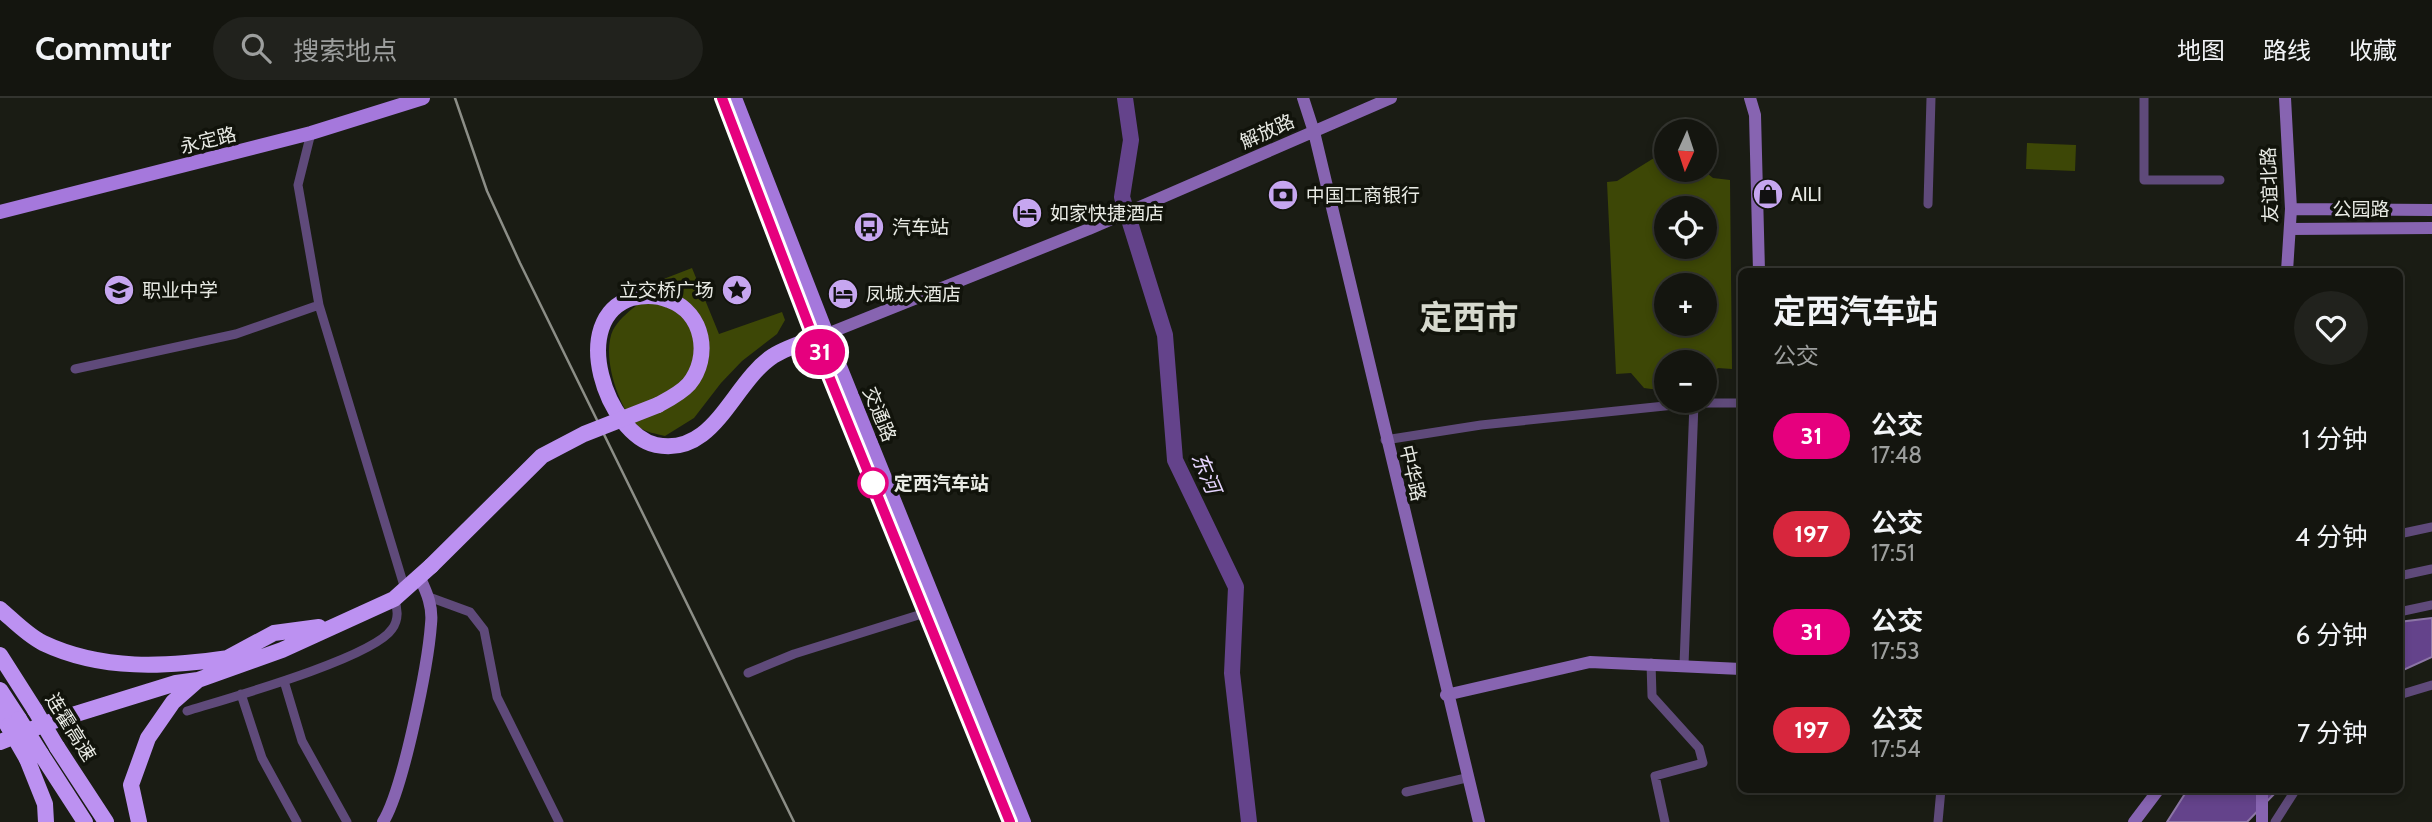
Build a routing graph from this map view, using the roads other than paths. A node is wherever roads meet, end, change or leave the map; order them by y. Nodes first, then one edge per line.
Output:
1 (423, 98) edge
2 (722, 98) edge
3 (735, 98) edge
4 (1303, 98) edge
5 (1312, 98) edge
6 (1391, 98) edge
7 (1750, 98) edge
8 (1931, 98) edge
9 (2144, 98) edge
10 (2285, 98) edge
11 (1314, 132) junction
12 (311, 133) junction
13 (2220, 180) dead end
14 (1928, 204) dead end
15 (2291, 209) junction
16 (2432, 210) edge
17 (0, 212) edge
18 (2432, 228) edge
19 (2290, 229) junction
20 (1759, 268) edge
21 (2287, 268) edge
22 (319, 305) junction
23 (821, 336) junction
24 (75, 369) dead end
25 (1717, 402) edge
26 (1738, 402) edge
27 (1654, 407) edge
28 (1692, 413) edge
29 (1385, 440) junction
30 (2432, 527) edge
31 (2403, 533) edge
32 (2432, 569) edge
33 (426, 572) junction
34 (2403, 575) edge
35 (399, 594) junction
36 (429, 597) junction
37 (2432, 605) edge
38 (0, 609) edge
39 (2403, 611) edge
40 (925, 613) junction
41 (336, 624) junction
42 (0, 655) edge
43 (229, 658) junction
44 (1651, 663) junction
45 (1684, 665) junction
46 (1738, 669) edge
47 (748, 673) dead end
48 (198, 680) junction
49 (284, 681) junction
50 (177, 683) junction
51 (2432, 685) edge
52 (0, 690) edge
53 (241, 694) junction
54 (2403, 694) edge
55 (1446, 695) junction
56 (187, 711) dead end
57 (9, 719) edge
58 (0, 742) edge
59 (34, 757) junction
60 (1466, 778) junction
61 (1406, 792) dead end
62 (1941, 793) edge
63 (2156, 793) edge
64 (2262, 793) edge
65 (2293, 793) edge
66 (2262, 815) edge
67 (46, 822) edge
68 (85, 822) edge
69 (106, 822) edge
70 (139, 822) edge
71 (297, 822) edge
72 (346, 822) edge
73 (383, 822) edge
74 (559, 822) edge
75 (1010, 822) edge
76 (1024, 822) edge
77 (1479, 822) edge
78 (1665, 822) edge
79 (1938, 822) edge
80 (2134, 822) edge
81 (2275, 822) edge

1 - 12 main road, 永定路
2 - 23 main road, 交通路
3 - 23 main road, 交通路
4 - 11 street, 中华路
5 - 11 street, 中华路
6 - 11 street, 解放路
7 - 20 street
8 - 14 street
9 - 13 street
10 - 15 street, 友谊北路
11 - 23 street, 解放路
11 - 29 street, 中华路
12 - 17 main road, 永定路
12 - 22 street
15 - 16 street, 公园路
15 - 19 street, 友谊北路
18 - 19 street, 公园路
19 - 21 street, 友谊北路
22 - 24 street
22 - 35 street
23 - 33 highway, bridge
23 - 40 main road, 交通路
23 - 76 main road, 交通路
25 - 26 street
27 - 29 street
28 - 45 street
29 - 55 street, 中华路
30 - 31 street
32 - 34 street
33 - 35 highway
33 - 36 street
35 - 41 highway
35 - 49 street
36 - 73 street
36 - 74 street
37 - 39 street
38 - 43 highway
40 - 47 street
40 - 75 main road, 交通路
41 - 43 highway
41 - 48 highway
42 - 69 highway, 连霍高速, bridge
43 - 50 highway
44 - 45 street
44 - 55 street
44 - 78 street
45 - 46 street
48 - 50 highway
48 - 70 highway
49 - 53 street
49 - 72 street
50 - 58 highway
51 - 54 street
52 - 57 highway, 连霍高速
53 - 56 street
53 - 71 street
55 - 60 street, 中华路
57 - 59 highway, 连霍高速, bridge
59 - 67 highway
59 - 68 highway, 连霍高速
60 - 61 street
60 - 77 street, 中华路
62 - 79 street
63 - 80 street
64 - 66 street
65 - 81 street

